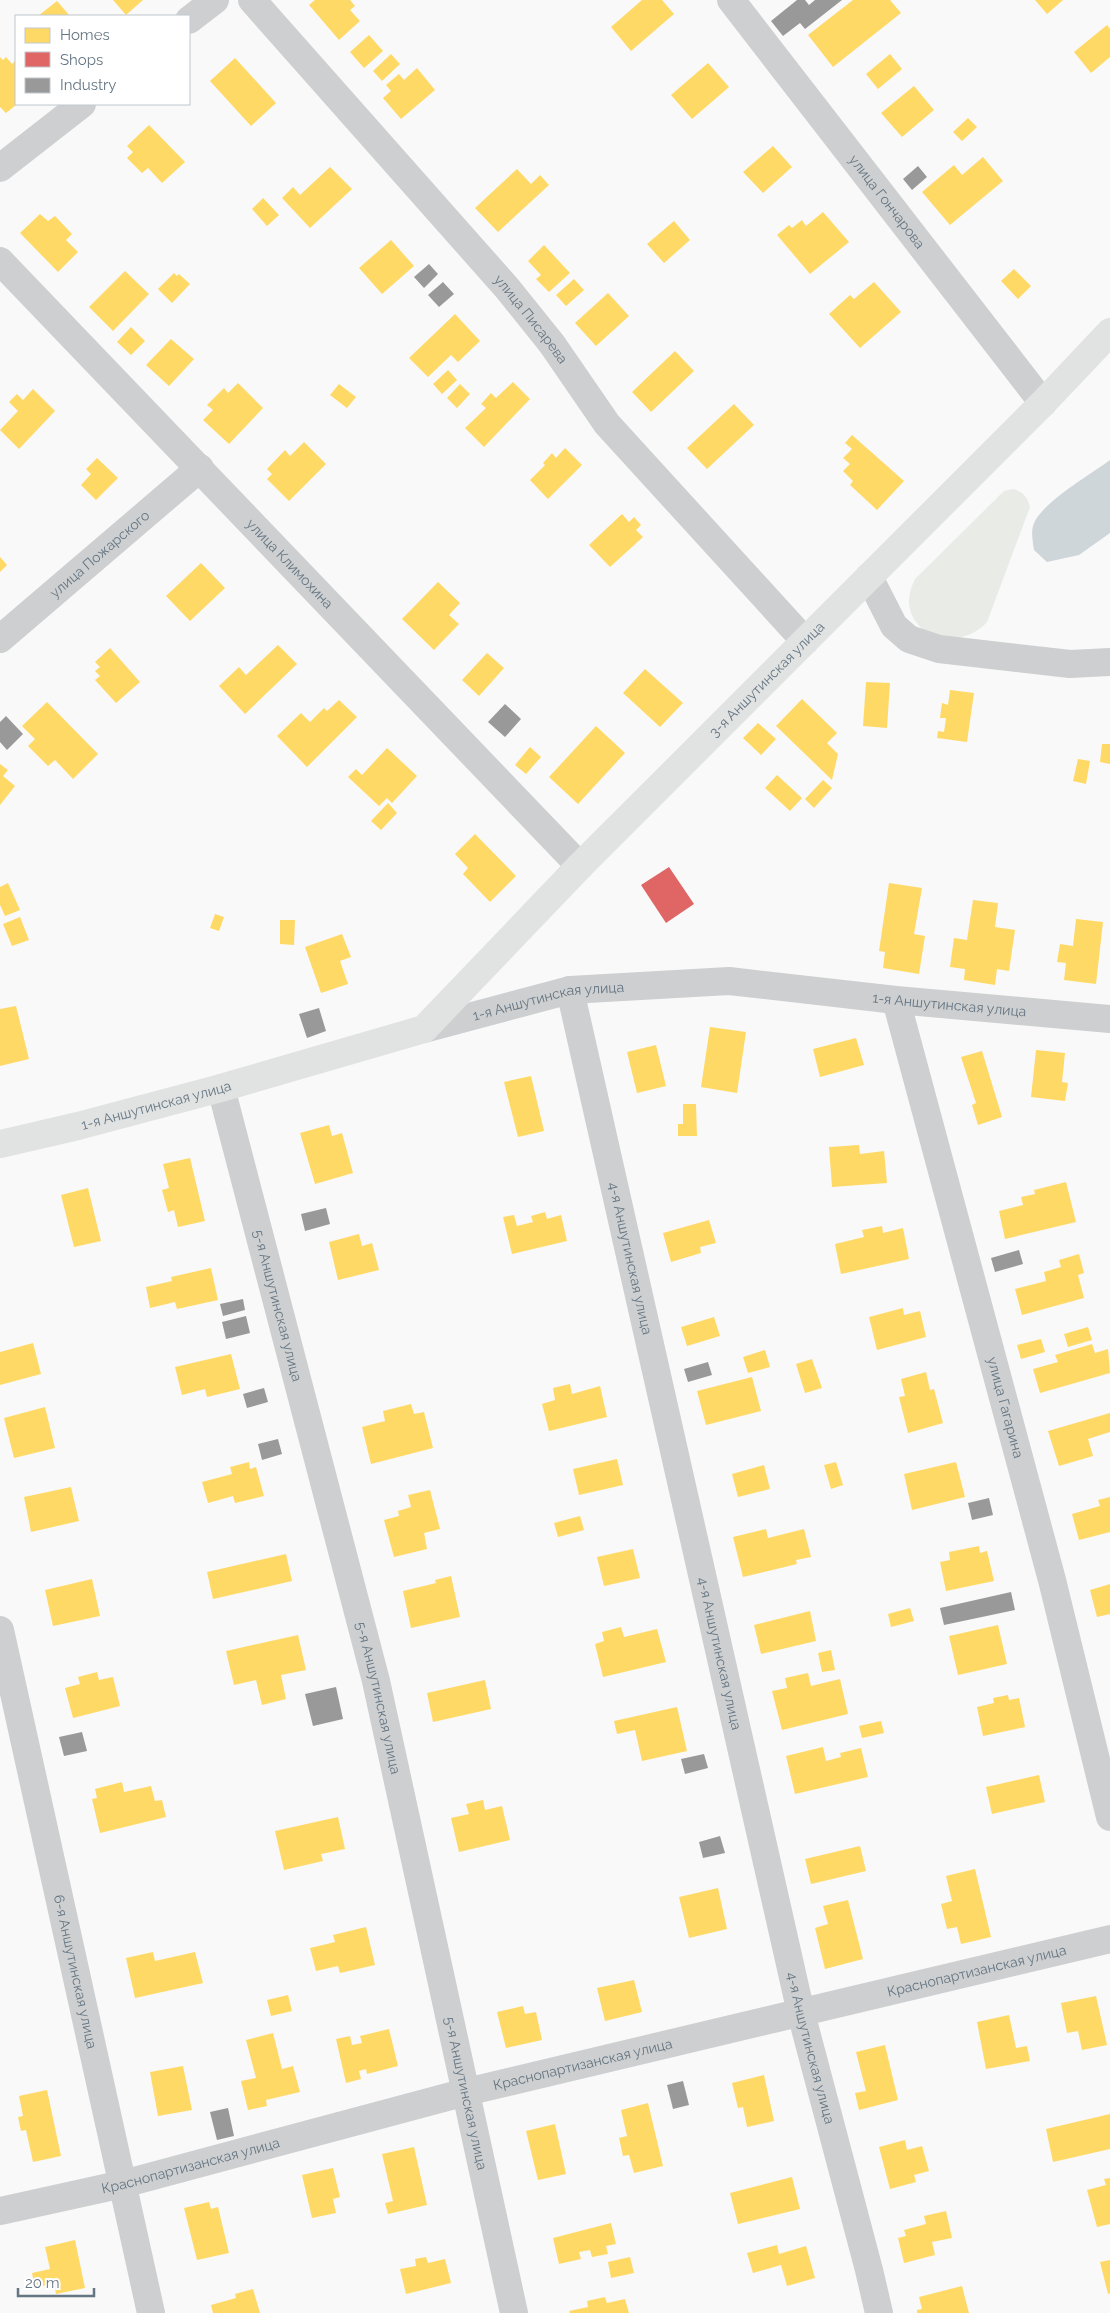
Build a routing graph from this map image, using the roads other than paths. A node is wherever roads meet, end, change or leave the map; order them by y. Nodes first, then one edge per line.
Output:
1 (215, 0) edge
2 (252, 0) edge
3 (731, 0) edge
4 (190, 19) edge
5 (81, 105) edge
6 (0, 168) edge
7 (0, 261) edge
8 (1110, 332) edge
9 (1043, 403) junction
10 (200, 468) junction
11 (868, 577) junction
12 (0, 639) edge
13 (805, 641) junction
14 (1110, 662) edge
15 (580, 866) junction
16 (570, 990) junction
17 (896, 1000) junction
18 (1110, 1019) edge
19 (424, 1029) junction
20 (221, 1088) junction
21 (0, 1144) edge
22 (0, 1630) edge
23 (1110, 1817) edge
24 (1110, 1939) edge
25 (801, 2013) junction
26 (466, 2092) junction
27 (123, 2184) junction
28 (0, 2211) edge
29 (150, 2313) edge
30 (514, 2313) edge
31 (879, 2313) edge

1 - 4 street
2 - 13 street, улица Писарева
3 - 9 street, улица Гончарова
5 - 6 street
7 - 10 street, улица Климохина
8 - 9 street, 3-я Аншутинская улица
9 - 11 street, 3-я Аншутинская улица
10 - 12 street, улица Пожарского
10 - 15 street, улица Климохина
11 - 13 street, 3-я Аншутинская улица
11 - 14 street
13 - 15 street, 3-я Аншутинская улица
15 - 19 street, 3-я Аншутинская улица
16 - 17 street, 1-я Аншутинская улица
16 - 19 street, 1-я Аншутинская улица
16 - 25 street, 4-я Аншутинская улица
17 - 18 street, 1-я Аншутинская улица
17 - 23 street, улица Гагарина
19 - 20 street, 1-я Аншутинская улица
20 - 21 street, 1-я Аншутинская улица
20 - 26 street, 5-я Аншутинская улица
22 - 27 street, 6-я Аншутинская улица
24 - 25 street, Краснопартизанская улица
25 - 26 street, Краснопартизанская улица
25 - 31 street, 4-я Аншутинская улица
26 - 27 street, Краснопартизанская улица
26 - 30 street, 5-я Аншутинская улица
27 - 28 street, Краснопартизанская улица
27 - 29 street, 6-я Аншутинская улица

